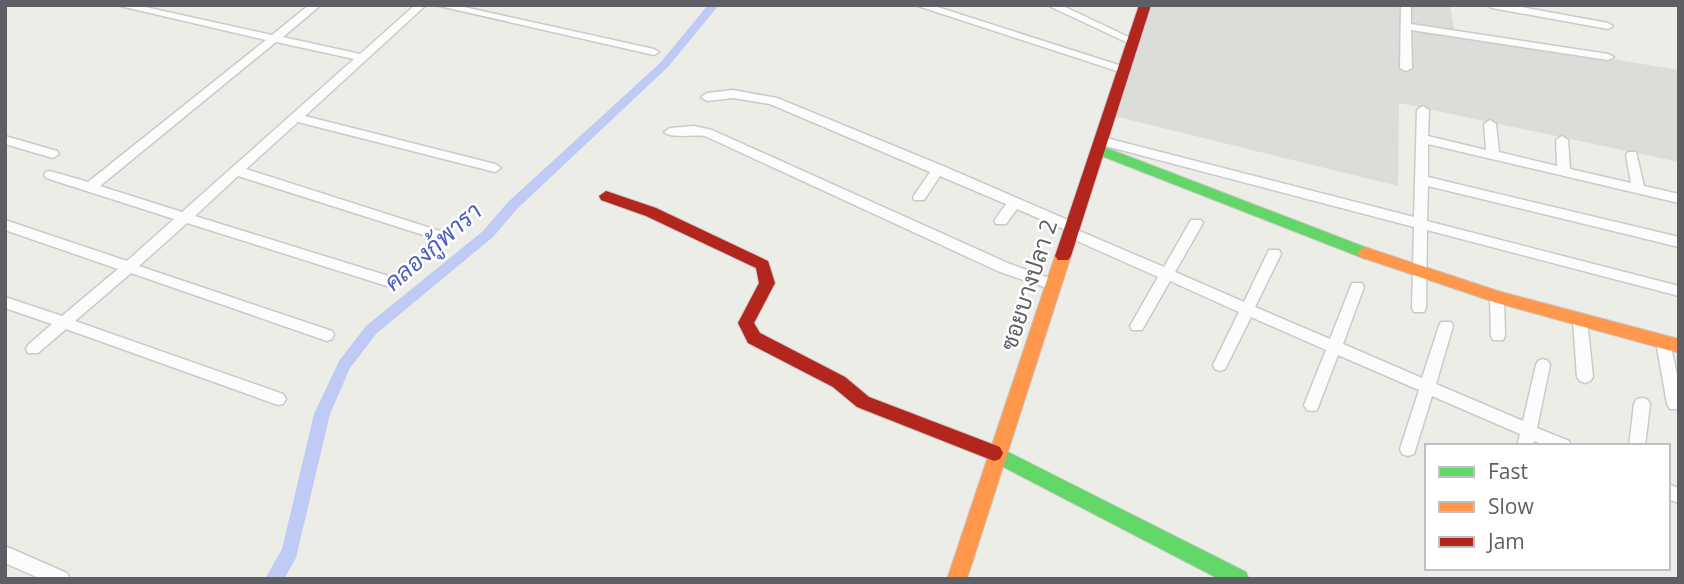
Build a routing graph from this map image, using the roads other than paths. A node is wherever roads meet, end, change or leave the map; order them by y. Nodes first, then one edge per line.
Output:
1 (121, 5) edge
2 (316, 5) edge
3 (421, 5) edge
4 (440, 5) edge
5 (920, 5) edge
6 (1052, 5) edge
7 (1145, 5) edge
8 (1406, 5) edge
9 (1492, 5) edge
10 (1405, 26) junction
11 (1608, 26) dead end
12 (277, 37) junction
13 (1134, 42) junction
14 (654, 51) dead end
15 (1608, 57) dead end
16 (362, 58) junction
17 (1406, 68) dead end
18 (1124, 70) junction
19 (707, 97) dead end
20 (1423, 110) dead end
21 (297, 118) junction
22 (1490, 124) dead end
23 (670, 132) dead end
24 (1424, 139) junction
25 (5, 140) edge
26 (1562, 140) dead end
27 (1100, 146) junction
28 (53, 154) dead end
29 (1632, 155) dead end
30 (1493, 156) junction
31 (1137, 158) junction
32 (495, 168) dead end
33 (939, 169) junction
34 (237, 171) junction
35 (1564, 173) junction
36 (50, 175) dead end
37 (1423, 180) junction
38 (90, 187) junction
39 (1638, 190) junction
40 (606, 196) dead end
41 (919, 197) dead end
42 (1679, 199) edge
43 (1015, 202) junction
44 (184, 218) junction
45 (1001, 221) dead end
46 (1196, 223) dead end
47 (5, 225) edge
48 (1423, 226) junction
49 (1072, 230) junction
50 (441, 236) dead end
51 (1679, 242) edge
52 (1275, 254) dead end
53 (128, 268) junction
54 (1419, 273) junction
55 (1167, 275) junction
56 (390, 282) dead end
57 (1053, 285) junction
58 (1357, 287) dead end
59 (1679, 291) edge
60 (1497, 297) junction
61 (5, 302) edge
62 (1419, 308) dead end
63 (1248, 310) junction
64 (1580, 320) junction
65 (63, 324) junction
66 (1137, 326) dead end
67 (1446, 326) dead end
68 (327, 335) dead end
69 (1498, 336) dead end
70 (1671, 344) edge
71 (1336, 347) junction
72 (33, 349) dead end
73 (1220, 365) dead end
74 (1543, 365) dead end
75 (1586, 377) dead end
76 (1428, 387) junction
77 (278, 399) dead end
78 (1642, 404) dead end
79 (1675, 404) dead end
80 (1312, 405) dead end
81 (1527, 438) edge
82 (1554, 444) edge
83 (1637, 444) edge
84 (1408, 449) dead end
85 (998, 454) junction
86 (5, 554) edge
87 (61, 579) edge
88 (957, 579) edge
89 (1239, 579) edge

1 - 12 street
2 - 12 street
3 - 16 street
4 - 14 street
5 - 18 street
6 - 13 street
7 - 13 street, ซอยบางปลา 2
8 - 10 street
9 - 11 street
10 - 15 street
10 - 17 street
12 - 16 street
12 - 38 street
13 - 18 street, ซอยบางปลา 2
16 - 21 street
18 - 27 street, ซอยบางปลา 2
19 - 33 street
20 - 24 street
21 - 32 street
21 - 34 street
22 - 30 street
23 - 57 street
24 - 30 street
24 - 37 street
25 - 28 street
26 - 35 street
27 - 31 street
27 - 49 street, ซอยบางปลา 2
29 - 39 street
30 - 35 street
31 - 48 street
31 - 54 street
33 - 41 street
33 - 43 street
34 - 44 street
34 - 50 street
35 - 39 street
36 - 38 street
37 - 48 street
37 - 51 street
38 - 44 street
39 - 42 street
40 - 85 street
43 - 45 street
43 - 49 street
44 - 53 street
44 - 56 street
46 - 55 street
47 - 53 street
48 - 54 street
48 - 59 street
49 - 55 street
49 - 57 street, ซอยบางปลา 2
52 - 63 street
53 - 65 street
53 - 68 street
54 - 60 street
54 - 62 street
55 - 63 street
55 - 66 street
57 - 85 street, ซอยบางปลา 2
58 - 71 street
60 - 64 street
60 - 69 street
61 - 65 street
63 - 71 street
63 - 73 street
64 - 70 street
64 - 75 street
65 - 72 street
65 - 77 street
67 - 76 street
70 - 79 street
71 - 76 street
71 - 80 street
74 - 81 street
76 - 81 street
76 - 84 street
78 - 83 street
81 - 82 street
85 - 88 street, ซอยบางปลา 2
85 - 89 street
86 - 87 street

